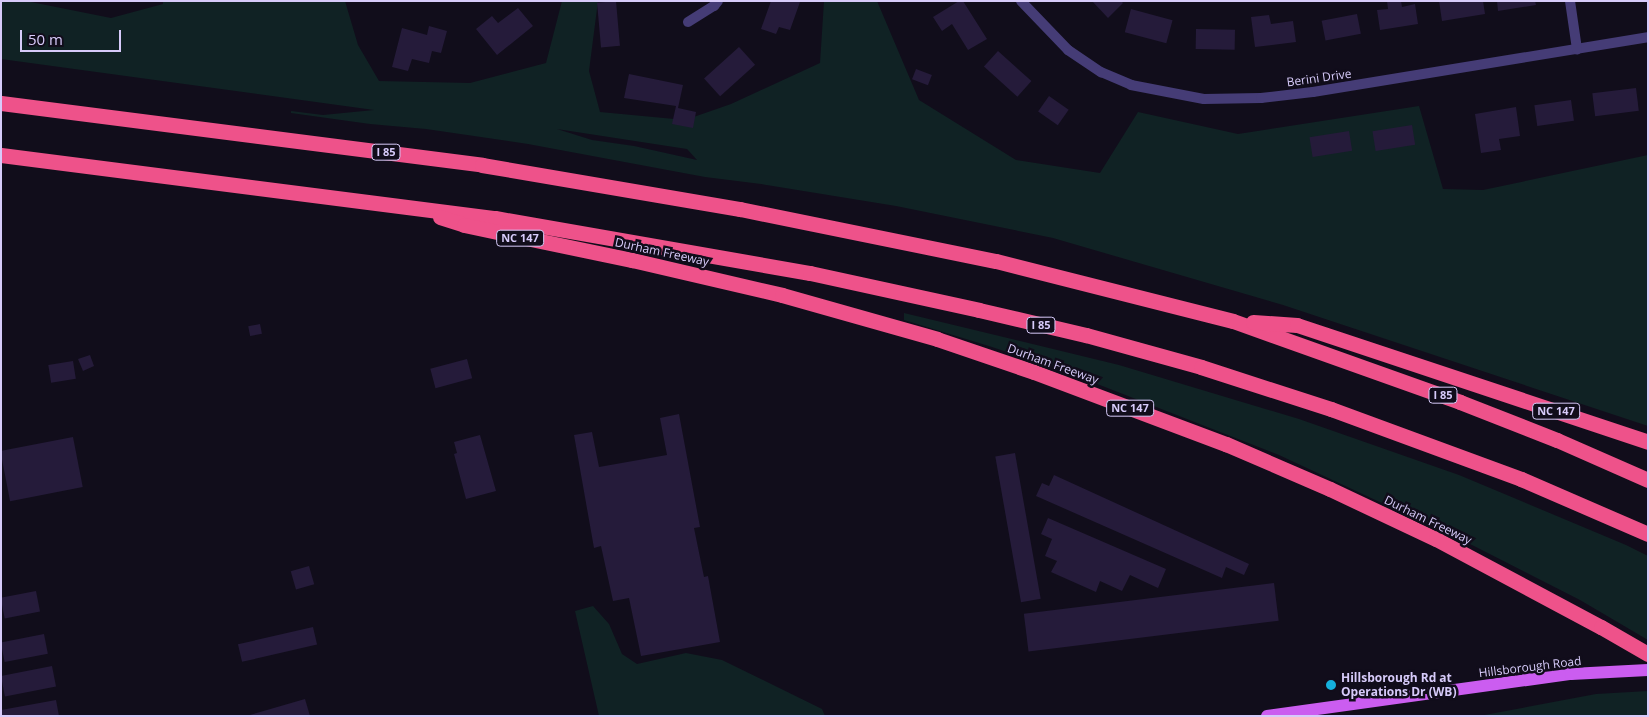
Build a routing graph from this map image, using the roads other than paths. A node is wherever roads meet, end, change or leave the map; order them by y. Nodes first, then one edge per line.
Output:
1 (718, 1) edge
2 (1021, 1) edge
3 (1570, 1) edge
4 (688, 22) dead end
5 (1648, 37) edge
6 (1578, 50) junction
7 (1, 103) edge
8 (1, 155) edge
9 (410, 206) junction
10 (1233, 321) junction
11 (1648, 442) edge
12 (1648, 480) edge
13 (1648, 534) edge
14 (1648, 654) edge
15 (1648, 670) edge
16 (1267, 716) edge

1 - 4 street
2 - 6 street, Berini Drive
3 - 6 street
5 - 6 street, Berini Drive
7 - 10 highway, I 85
8 - 9 highway, I 85
9 - 13 highway, I 85
9 - 14 highway, Durham Freeway / NC 147
10 - 11 highway, NC 147
10 - 12 highway, I 85
15 - 16 main road, Hillsborough Road

